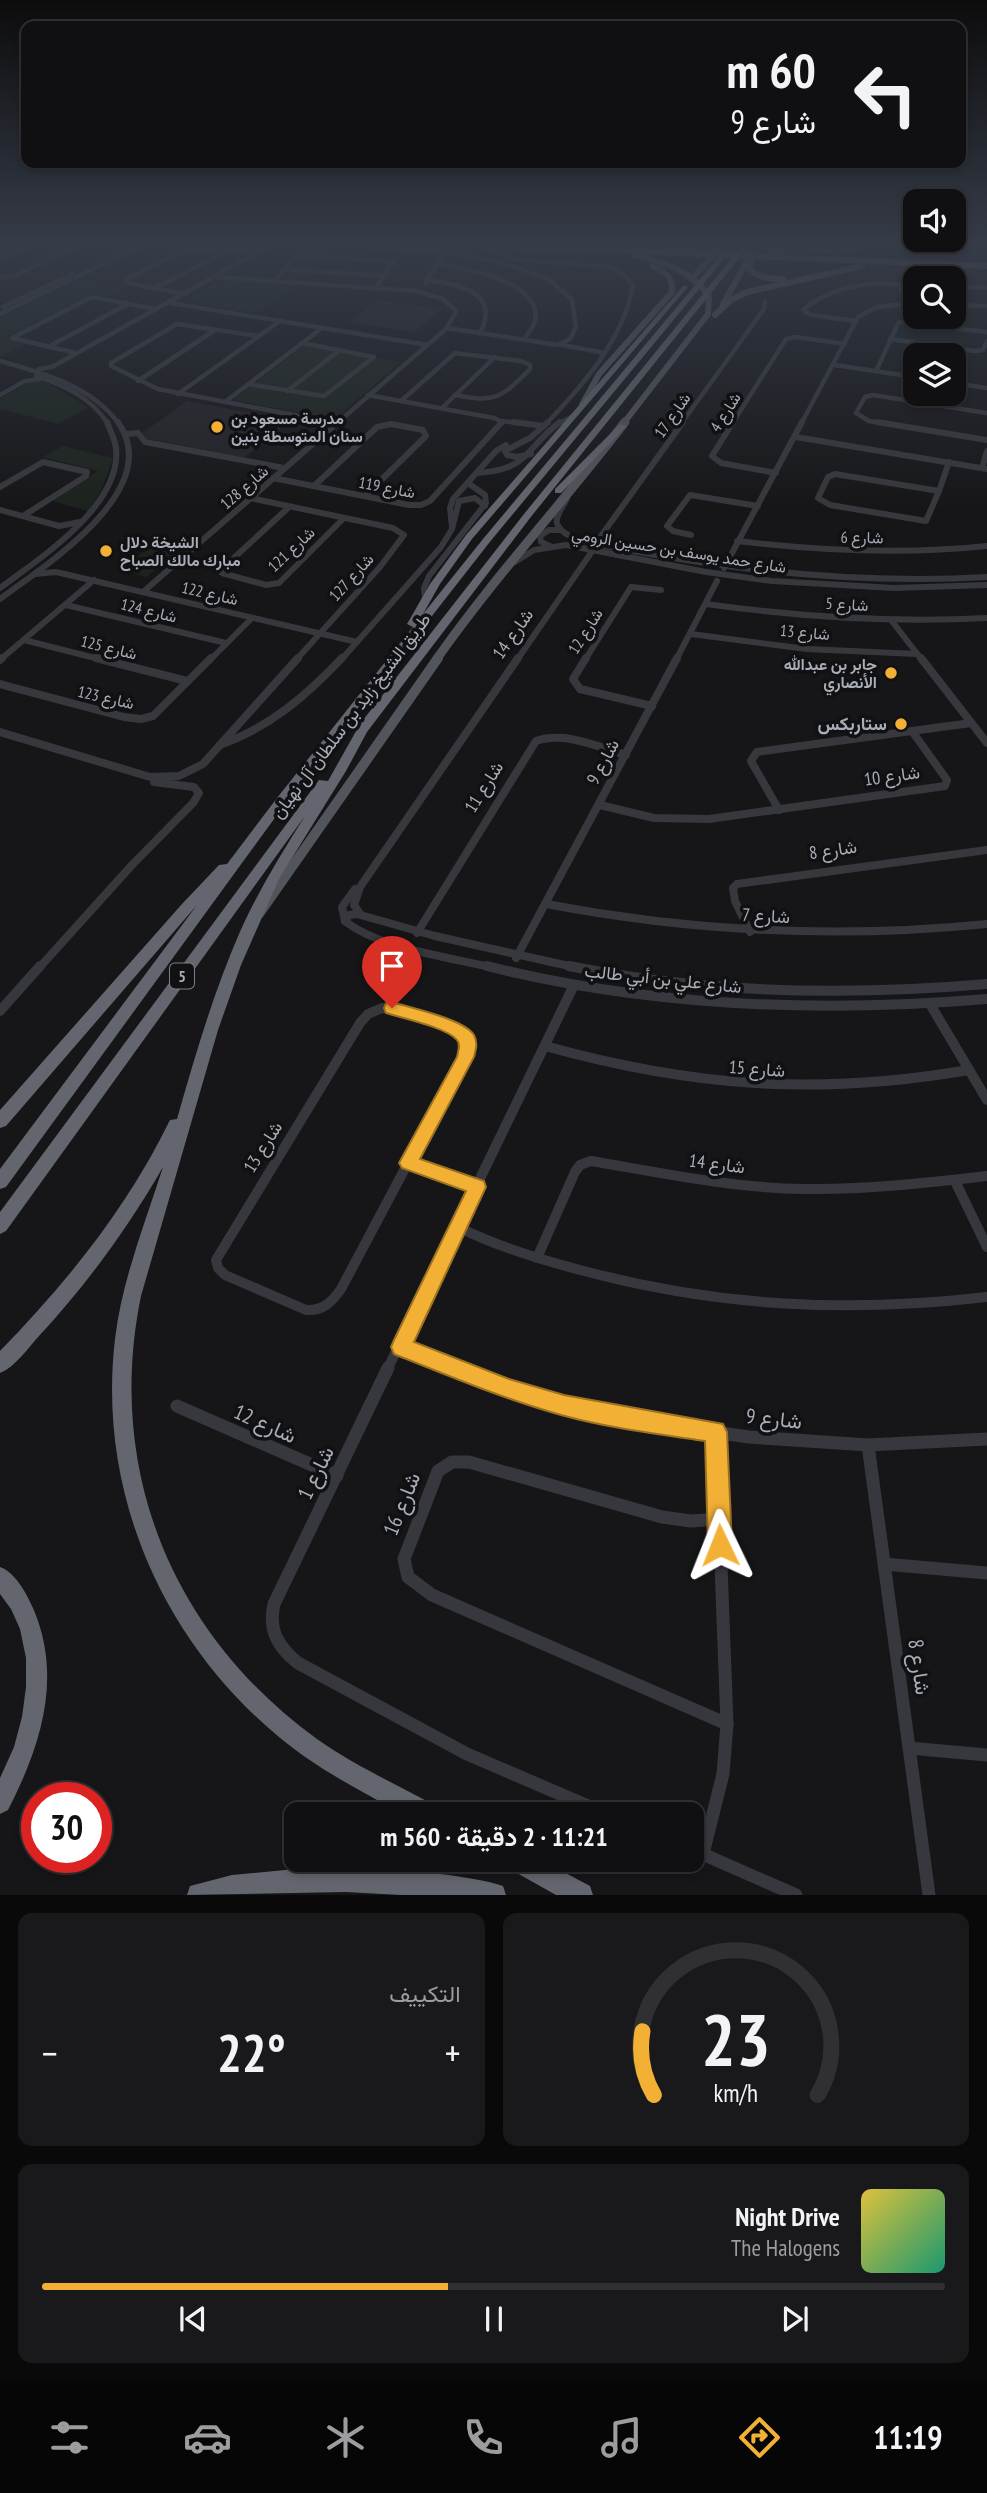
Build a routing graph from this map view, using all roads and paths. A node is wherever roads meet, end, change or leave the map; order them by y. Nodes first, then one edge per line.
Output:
1 (26, 330) edge
2 (79, 330) edge
3 (118, 330) edge
4 (163, 330) edge
5 (215, 330) edge
6 (218, 330) edge
7 (266, 330) edge
8 (320, 330) edge
9 (338, 330) edge
10 (444, 330) edge
11 (463, 330) edge
12 (482, 330) edge
13 (530, 330) edge
14 (575, 330) edge
15 (616, 330) edge
16 (639, 330) edge
17 (647, 330) edge
18 (662, 330) edge
19 (678, 330) edge
20 (698, 330) edge
21 (749, 330) edge
22 (851, 330) edge
23 (894, 330) edge
24 (480, 333) junction
25 (258, 336) junction
26 (890, 339) junction
27 (524, 340) junction
28 (987, 341) edge
29 (302, 343) junction
30 (845, 344) junction
31 (427, 345) junction
32 (562, 345) junction
33 (48, 347) junction
34 (340, 349) junction
35 (605, 353) junction
36 (76, 354) junction
37 (495, 357) junction
38 (0, 361) edge
39 (835, 365) junction
40 (0, 367) edge
41 (52, 367) junction
42 (34, 369) junction
43 (876, 371) junction
44 (27, 373) junction
45 (903, 375) edge
46 (46, 376) junction
47 (25, 381) junction
48 (138, 381) junction
49 (248, 384) junction
50 (966, 385) edge
51 (987, 388) edge
52 (287, 391) junction
53 (178, 394) junction
54 (0, 395) edge
55 (368, 395) junction
56 (455, 395) junction
57 (401, 401) junction
58 (225, 402) junction
59 (582, 405) junction
60 (442, 408) junction
61 (987, 413) edge
62 (573, 416) junction
63 (105, 419) junction
64 (502, 421) junction
65 (336, 423) junction
66 (623, 426) junction
67 (542, 427) junction
68 (126, 434) junction
69 (796, 437) junction
70 (987, 440) edge
71 (128, 444) junction
72 (987, 451) edge
73 (531, 454) junction
74 (949, 462) junction
75 (284, 468) junction
76 (985, 468) edge
77 (114, 471) junction
78 (477, 473) junction
79 (776, 473) junction
80 (273, 478) junction
81 (581, 479) junction
82 (468, 484) junction
83 (315, 485) junction
84 (0, 487) edge
85 (119, 491) junction
86 (939, 491) junction
87 (366, 495) junction
88 (250, 498) junction
89 (485, 506) junction
90 (758, 506) junction
91 (289, 507) junction
92 (0, 510) edge
93 (23, 516) junction
94 (527, 516) junction
95 (344, 518) junction
96 (81, 522) junction
97 (59, 526) junction
98 (451, 528) junction
99 (561, 530) junction
100 (67, 535) junction
101 (691, 535) dead end
102 (737, 541) junction
103 (550, 546) junction
104 (595, 546) junction
105 (987, 546) edge
106 (49, 561) junction
107 (724, 568) junction
108 (56, 572) junction
109 (706, 572) junction
110 (500, 575) junction
111 (30, 576) junction
112 (734, 576) junction
113 (987, 577) edge
114 (93, 580) junction
115 (717, 581) junction
116 (893, 584) junction
117 (911, 584) junction
118 (987, 585) edge
119 (0, 587) edge
120 (661, 590) dead end
121 (143, 592) junction
122 (0, 599) edge
123 (425, 600) junction
124 (706, 604) junction
125 (65, 605) junction
126 (252, 618) junction
127 (987, 618) edge
128 (891, 620) junction
129 (319, 633) junction
130 (691, 634) junction
131 (24, 640) junction
132 (357, 642) junction
133 (226, 643) junction
134 (400, 650) junction
135 (917, 654) junction
136 (0, 660) edge
137 (187, 681) junction
138 (0, 684) edge
139 (652, 706) junction
140 (971, 723) junction
141 (365, 726) junction
142 (912, 731) junction
143 (0, 732) edge
144 (987, 743) edge
145 (219, 746) junction
146 (626, 755) junction
147 (133, 772) junction
148 (600, 805) junction
149 (779, 810) junction
150 (248, 847) junction
151 (987, 849) edge
152 (367, 876) junction
153 (546, 904) junction
154 (362, 916) junction
155 (345, 921) junction
156 (987, 923) edge
157 (250, 925) junction
158 (750, 932) junction
159 (417, 933) junction
160 (428, 936) junction
161 (421, 950) junction
162 (516, 958) junction
163 (987, 984) edge
164 (574, 985) junction
165 (731, 988) junction
166 (808, 992) junction
167 (987, 999) edge
168 (731, 1004) junction
169 (930, 1004) junction
170 (808, 1007) junction
171 (0, 1012) edge
172 (545, 1046) junction
173 (969, 1070) junction
174 (199, 1074) junction
175 (40, 1078) junction
176 (987, 1100) edge
177 (0, 1121) edge
178 (0, 1130) edge
179 (408, 1163) junction
180 (987, 1175) edge
181 (955, 1181) junction
182 (0, 1182) edge
183 (477, 1187) junction
184 (0, 1226) edge
185 (458, 1227) junction
186 (987, 1247) edge
187 (537, 1258) junction
188 (987, 1297) edge
189 (401, 1347) junction
190 (0, 1364) edge
191 (177, 1406) dead end
192 (716, 1432) junction
193 (987, 1440) edge
194 (868, 1445) junction
195 (337, 1476) junction
196 (719, 1519) junction
197 (884, 1564) junction
198 (987, 1573) edge
199 (0, 1577) edge
200 (727, 1724) junction
201 (909, 1748) junction
202 (987, 1755) edge
203 (0, 1802) edge
204 (406, 1802) edge
205 (579, 1802) edge
206 (704, 1831) edge
207 (704, 1855) edge
208 (538, 1872) edge
209 (211, 1891) edge
210 (494, 1895) edge
211 (581, 1895) edge
212 (796, 1895) edge
213 (929, 1895) edge

1 - 33 street
2 - 33 street
3 - 36 street
4 - 48 street
5 - 48 street
6 - 25 street
7 - 25 street
8 - 29 street
9 - 31 street
10 - 31 street, شارع 128
11 - 24 street
12 - 24 street
13 - 27 street
14 - 32 street
15 - 35 street
16 - 59 main road
17 - 59 highway
18 - 134 highway, طريق الشيخ زايد بن سلطان آل نهيان / 5
19 - 94 highway, طريق الشيخ زايد بن سلطان آل نهيان / 5
20 - 66 main road
21 - 104 street, شارع 17
22 - 30 street
23 - 26 street
24 - 27 street
25 - 53 street
26 - 28 street
26 - 43 street
27 - 32 street
29 - 34 street
29 - 49 street
30 - 39 street
30 - 79 street, شارع 4
31 - 55 street, شارع 128
32 - 35 street
33 - 36 street
34 - 52 street
34 - 52 street
35 - 67 street
36 - 41 street
37 - 56 street
37 - 56 street
37 - 57 street
38 - 42 street
39 - 43 street
39 - 69 street
40 - 44 street
41 - 42 street
41 - 46 street
42 - 46 street
43 - 45 street
44 - 46 street
44 - 47 street
46 - 47 street
46 - 63 street
46 - 68 street
47 - 54 street
48 - 53 street
49 - 52 street
49 - 58 street
50 - 51 street
53 - 58 street
55 - 57 street
55 - 65 street, شارع 128
56 - 60 street
57 - 60 street
58 - 65 street
59 - 62 highway, 5
60 - 64 street
61 - 70 street
62 - 73 street
62 - 123 highway, 5
63 - 71 street
63 - 77 street
64 - 67 street
64 - 87 street, شارع 119
65 - 75 street, شارع 128
66 - 81 main road
66 - 94 highway
67 - 73 street
67 - 78 street
68 - 71 street
68 - 75 street
69 - 74 street
69 - 79 street
71 - 85 street
72 - 76 street
73 - 78 street
74 - 76 street
74 - 86 street
75 - 80 street, شارع 128
77 - 85 street
77 - 96 street
78 - 82 street
79 - 90 street
80 - 83 street, شارع 119
80 - 88 street, شارع 128
81 - 99 street, شارع حمد يوسف بن حسين الرومي
81 - 110 main road
82 - 89 street
82 - 98 street
83 - 87 street, شارع 119
83 - 87 street
84 - 93 street
85 - 106 street
86 - 86 street
88 - 91 street, شارع 127
88 - 121 street, شارع 128
89 - 98 street
89 - 123 street
90 - 101 street
90 - 102 street
91 - 95 street, شارع 127
91 - 95 street, شارع 121
92 - 93 street
93 - 97 street
94 - 141 highway, طريق الشيخ زايد بن سلطان آل نهيان / 5
95 - 129 street, شارع 127
96 - 97 street
96 - 100 street
97 - 100 street
98 - 132 street
99 - 103 street
99 - 104 street, شارع حمد يوسف بن حسين الرومي
100 - 119 street
102 - 105 street, شارع 6
102 - 107 street
103 - 104 street, شارع حمد يوسف بن حسين الرومي
103 - 110 street, شارع حمد يوسف بن حسين الرومي
104 - 107 street, شارع حمد يوسف بن حسين الرومي
104 - 109 street, شارع حمد يوسف بن حسين الرومي
104 - 152 street, شارع 14
106 - 108 street
106 - 111 street
107 - 116 street, شارع حمد يوسف بن حسين الرومي
108 - 111 street, شارع 122
108 - 114 street, شارع 122
109 - 112 street, شارع حمد يوسف بن حسين الرومي
109 - 115 street
110 - 157 main road
111 - 122 street
112 - 115 street
112 - 116 street, شارع حمد يوسف بن حسين الرومي
113 - 117 street, شارع حمد يوسف بن حسين الرومي
114 - 121 street, شارع 122
114 - 125 street
115 - 124 street, شارع 9
116 - 117 street, شارع حمد يوسف بن حسين الرومي
117 - 118 street, شارع حمد يوسف بن حسين الرومي
120 - 139 street, شارع 12
121 - 126 street, شارع 122
123 - 134 highway, 5
124 - 128 street, شارع 5
124 - 130 street, شارع 9
125 - 131 street
125 - 133 street, شارع 124
126 - 129 street, شارع 122
126 - 133 street, شارع 123
127 - 128 street, شارع 5
128 - 135 street
129 - 132 street, شارع 122
129 - 145 street, شارع 127
130 - 135 street, شارع 13
130 - 139 street, شارع 9
131 - 136 street
131 - 137 street, شارع 125
132 - 145 street
133 - 137 street, شارع 123
134 - 150 highway, طريق الشيخ زايد بن سلطان آل نهيان / 5
135 - 140 street
137 - 138 street, شارع 123
139 - 146 street, شارع 9
140 - 142 street
140 - 144 street
141 - 157 highway
141 - 184 highway, طريق الشيخ زايد بن سلطان آل نهيان / 5
142 - 149 street
142 - 149 street, شارع 10
143 - 147 street, شارع 127
145 - 147 street, شارع 127
146 - 148 street, شارع 9
146 - 159 street, شارع 11
147 - 171 street
148 - 149 street, شارع 10
148 - 153 street, شارع 9
150 - 175 highway
150 - 182 highway, طريق الشيخ زايد بن سلطان آل نهيان / 5
151 - 158 street, شارع 8
152 - 154 street, شارع 14
152 - 155 street, شارع 14
153 - 158 street, شارع 7
153 - 162 street, شارع 9
154 - 155 street
154 - 159 street, شارع علي بن أبي طالب
155 - 161 street, شارع علي بن أبي طالب
156 - 158 street, شارع 7
157 - 174 highway
159 - 160 street, شارع علي بن أبي طالب
160 - 161 street
160 - 162 street, شارع علي بن أبي طالب
161 - 164 street, شارع علي بن أبي طالب
162 - 165 street, شارع علي بن أبي طالب
163 - 166 street, شارع علي بن أبي طالب
164 - 168 street, شارع علي بن أبي طالب
164 - 172 street, شارع 1
165 - 166 street, شارع علي بن أبي طالب
165 - 168 street
166 - 170 street
167 - 169 street, شارع علي بن أبي طالب
168 - 170 street, شارع علي بن أبي طالب
169 - 170 street, شارع علي بن أبي طالب
169 - 173 street
172 - 173 street, شارع 15
172 - 183 street, شارع 1
173 - 176 street
174 - 190 highway
174 - 204 highway
175 - 177 highway
175 - 178 highway
179 - 179 street, شارع 13
179 - 183 street
180 - 181 street, شارع 14
181 - 186 street
181 - 187 street, شارع 14
183 - 185 street, شارع 1
185 - 187 street
185 - 189 street, شارع 1
187 - 188 street
189 - 192 street, شارع 9
189 - 195 street, شارع 1
191 - 195 street, شارع 12
192 - 194 street, شارع 9
192 - 196 street
193 - 194 street, شارع 9
194 - 197 street, شارع 8
195 - 205 street, شارع 1
196 - 200 street
196 - 200 street, شارع 16
197 - 198 street
197 - 201 street, شارع 8
199 - 203 highway
200 - 206 street
201 - 202 street
201 - 213 street, شارع 8
207 - 212 street
208 - 211 highway
209 - 210 highway

